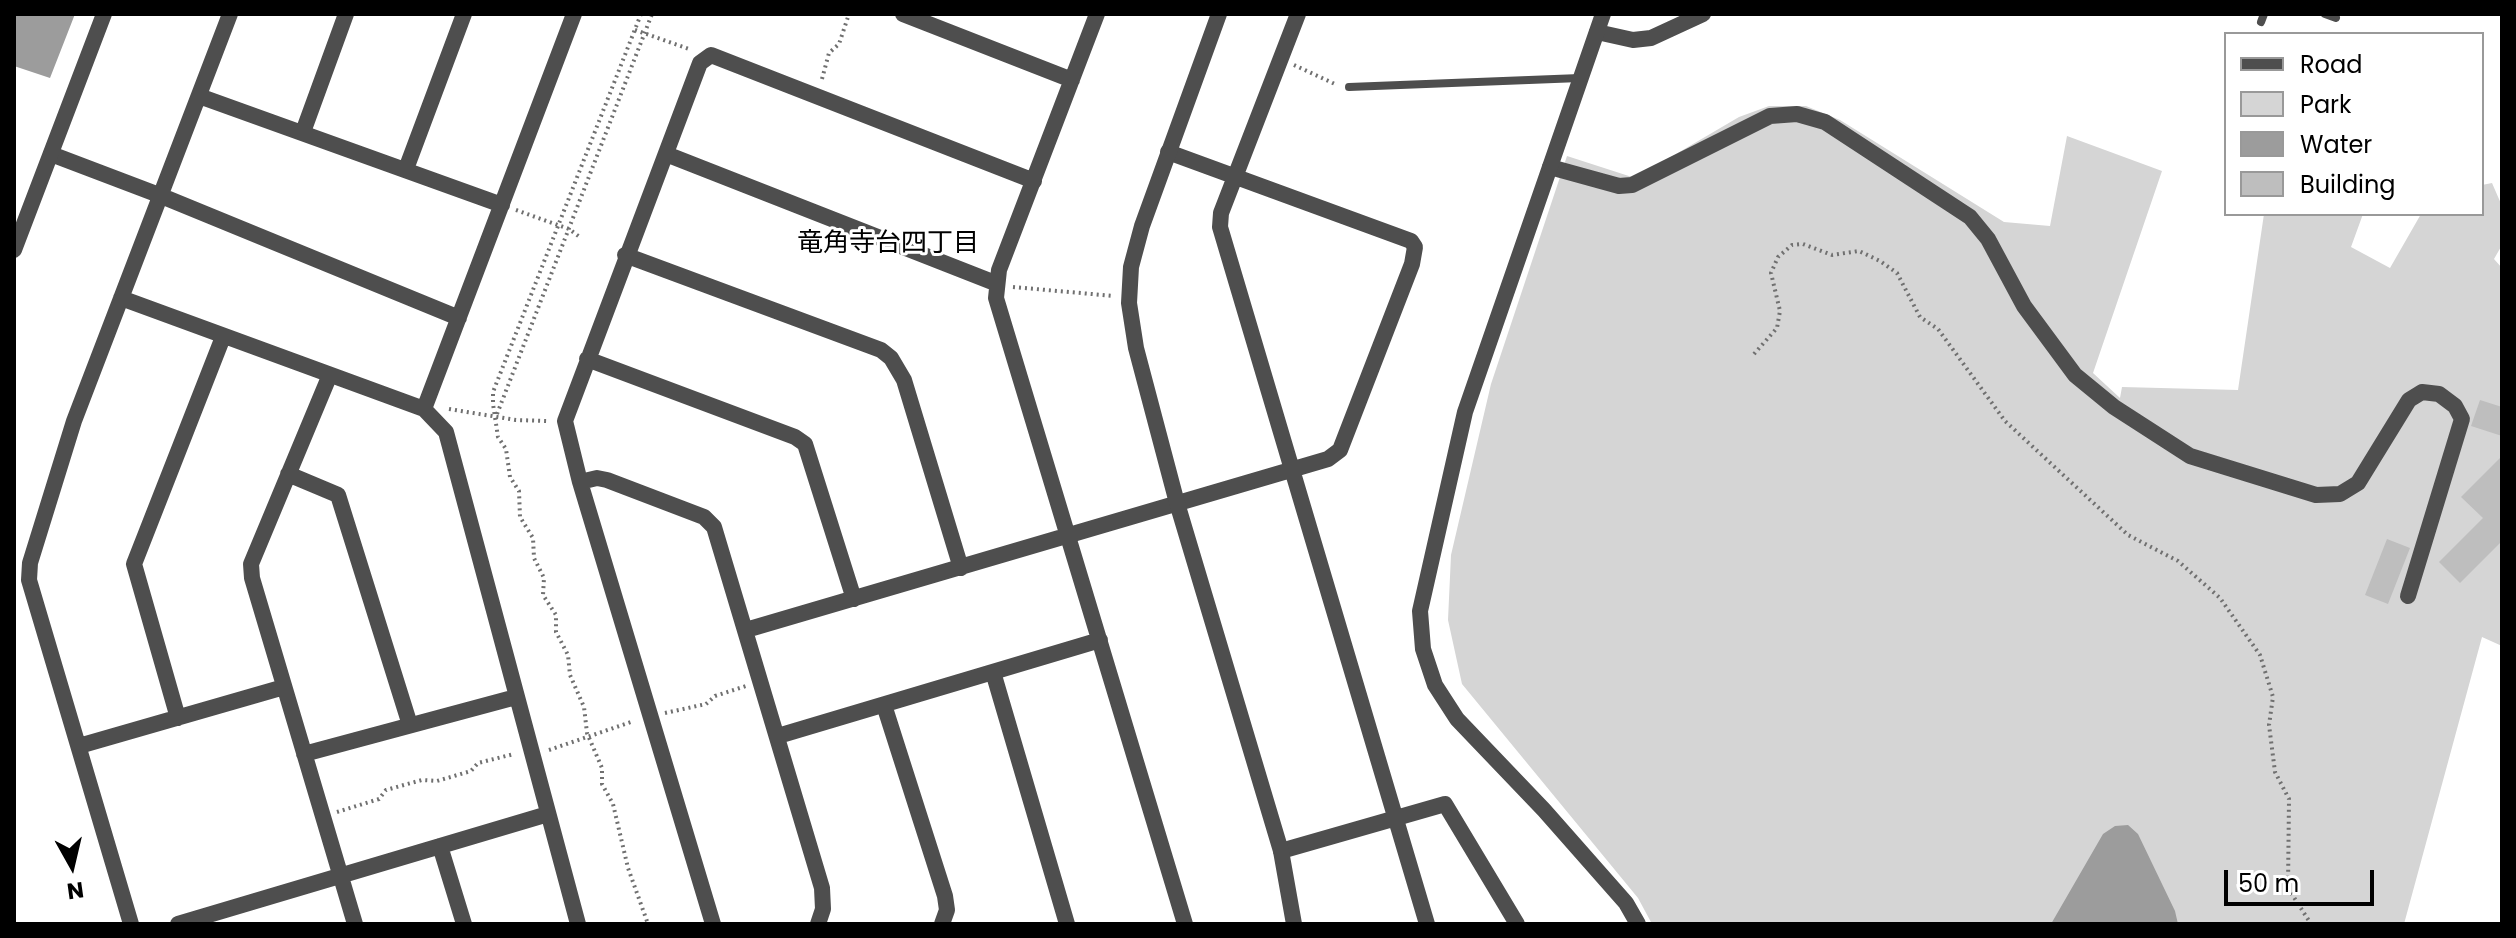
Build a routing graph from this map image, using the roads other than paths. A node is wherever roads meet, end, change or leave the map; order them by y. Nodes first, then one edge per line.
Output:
1 (104, 14) edge
2 (230, 14) edge
3 (346, 14) edge
4 (464, 14) edge
5 (574, 14) edge
6 (903, 14) edge
7 (1097, 14) edge
8 (1219, 14) edge
9 (1298, 14) edge
10 (1603, 14) edge
11 (1703, 14) edge
12 (2325, 14) edge
13 (2336, 18) dead end
14 (1597, 32) junction
15 (1582, 77) junction
16 (1072, 80) junction
17 (1345, 87) road end
18 (199, 96) junction
19 (303, 132) junction
20 (1168, 152) junction
21 (51, 154) junction
22 (666, 154) junction
23 (1550, 167) junction
24 (406, 169) junction
25 (1236, 176) junction
26 (1034, 181) junction
27 (159, 195) junction
28 (502, 205) junction
29 (14, 250) edge
30 (625, 255) junction
31 (995, 283) junction
32 (121, 298) junction
33 (459, 318) junction
34 (223, 337) junction
35 (587, 359) junction
36 (329, 377) junction
37 (424, 409) junction
38 (1294, 469) junction
39 (288, 474) junction
40 (580, 482) junction
41 (1177, 503) junction
42 (1068, 537) junction
43 (961, 568) junction
44 (2408, 596) dead end
45 (854, 599) junction
46 (746, 630) junction
47 (1100, 640) junction
48 (993, 672) junction
49 (284, 687) junction
50 (516, 697) junction
51 (884, 705) junction
52 (178, 718) junction
53 (410, 725) junction
54 (778, 736) junction
55 (79, 746) junction
56 (304, 754) junction
57 (548, 814) junction
58 (1396, 818) junction
59 (440, 846) junction
60 (1281, 851) junction
61 (341, 875) junction
62 (235, 907) junction
63 (131, 924) edge
64 (178, 924) edge
65 (239, 924) edge
66 (355, 924) edge
67 (464, 924) edge
68 (578, 924) edge
69 (713, 924) edge
70 (818, 924) edge
71 (942, 924) edge
72 (1067, 924) edge
73 (1185, 924) edge
74 (1294, 924) edge
75 (1427, 924) edge
76 (1517, 924) edge
77 (1638, 924) edge

1 - 21 street
2 - 18 street
3 - 19 street
4 - 24 street
5 - 28 street
6 - 16 street
7 - 16 street
8 - 20 street
9 - 25 street
10 - 14 street
11 - 14 street
12 - 13 lane
14 - 15 street
15 - 17 lane
15 - 23 street
16 - 26 street
18 - 19 street
18 - 27 street
19 - 24 street
20 - 25 street
20 - 41 street
21 - 27 street
21 - 29 street
22 - 26 street
22 - 30 street
22 - 31 street
23 - 44 street
23 - 77 street
24 - 28 street
25 - 38 street
25 - 38 street
26 - 31 street
27 - 32 street
27 - 33 street
28 - 33 street
30 - 35 street
30 - 43 street
31 - 42 street
32 - 34 street
32 - 55 street
33 - 37 street
34 - 36 street
34 - 52 street
35 - 40 street
35 - 45 street
36 - 37 street
36 - 39 street
37 - 50 street
38 - 41 street
38 - 58 street
39 - 49 street
39 - 53 street
40 - 46 street
40 - 69 street
41 - 42 street
41 - 60 street
42 - 43 street
42 - 47 street
43 - 45 street
45 - 46 street
46 - 54 street
47 - 48 street
47 - 73 street
48 - 51 street
48 - 72 street
49 - 52 street
49 - 56 street
50 - 53 street
50 - 57 street
51 - 54 street
51 - 71 street
52 - 55 street
53 - 56 street
54 - 70 street
55 - 63 street
56 - 61 street
57 - 59 street
57 - 68 street
58 - 60 street
58 - 75 street
58 - 76 street
59 - 61 street
59 - 67 street
60 - 74 street
61 - 62 street
61 - 66 street
62 - 64 street
62 - 65 street

